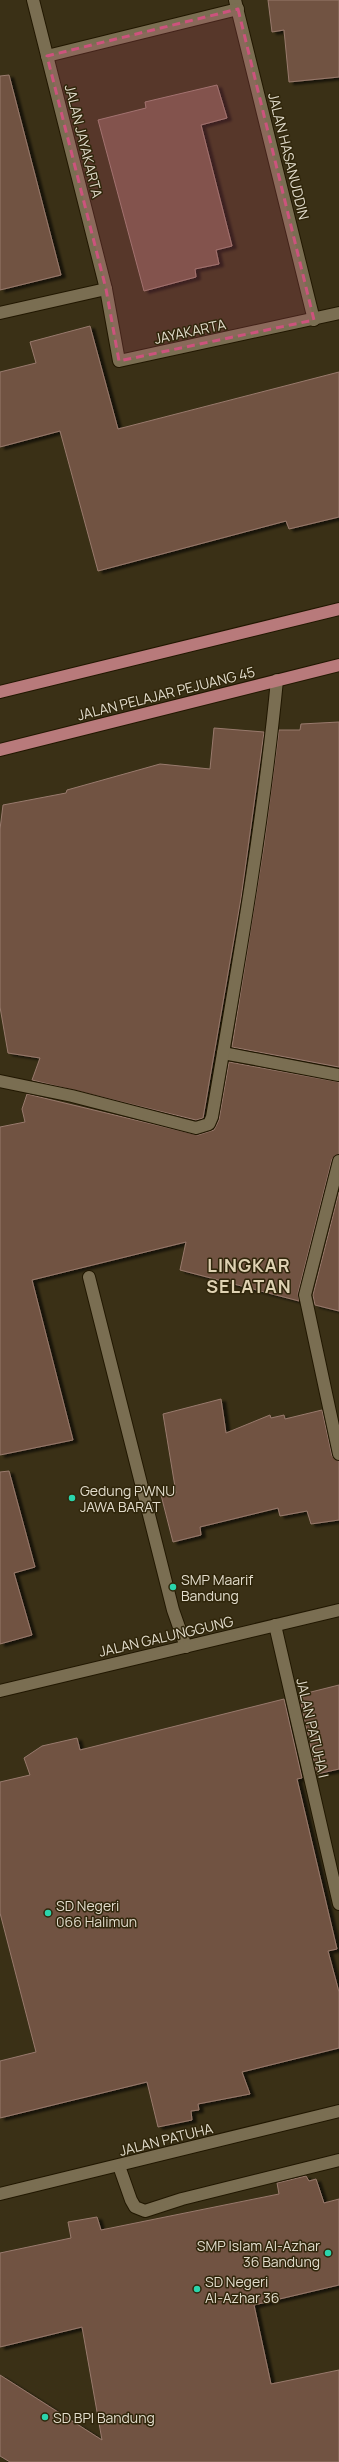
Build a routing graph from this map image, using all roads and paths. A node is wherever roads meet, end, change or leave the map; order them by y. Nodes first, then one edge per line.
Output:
1 (33, 0) edge
2 (236, 5) edge
3 (47, 56) junction
4 (106, 289) junction
5 (0, 313) edge
6 (339, 313) edge
7 (314, 320) junction
8 (339, 609) edge
9 (339, 665) edge
10 (277, 680) junction
11 (0, 692) edge
12 (0, 750) edge
13 (223, 1053) junction
14 (339, 1075) edge
15 (0, 1081) edge
16 (339, 1161) edge
17 (89, 1277) dead end
18 (339, 1454) edge
19 (339, 1610) edge
20 (275, 1626) junction
21 (186, 1647) junction
22 (0, 1691) edge
23 (334, 1860) edge
24 (339, 1904) edge
25 (339, 2111) edge
26 (339, 2160) edge
27 (120, 2166) junction
28 (0, 2194) edge

1 - 3 street, JALAN JAYAKARTA
2 - 3 street
2 - 7 street, JALAN HASANUDDIN
3 - 4 street, JALAN JAYAKARTA
4 - 5 street
4 - 7 street, JAYAKARTA
6 - 7 street, JAYAKARTA
8 - 11 main road
9 - 10 main road, JALAN PELAJAR PEJUANG 45
10 - 12 main road, JALAN PELAJAR PEJUANG 45
10 - 13 street
13 - 14 street
13 - 15 street
16 - 18 street
17 - 21 street
19 - 20 street, JALAN GALUNGGUNG
20 - 21 street, JALAN GALUNGGUNG
20 - 23 street, JALAN PATUHA I
21 - 22 street, JALAN GALUNGGUNG
23 - 24 street, JALAN PATUHA I
25 - 27 street, JALAN PATUHA
26 - 27 street
27 - 28 street, JALAN PATUHA

